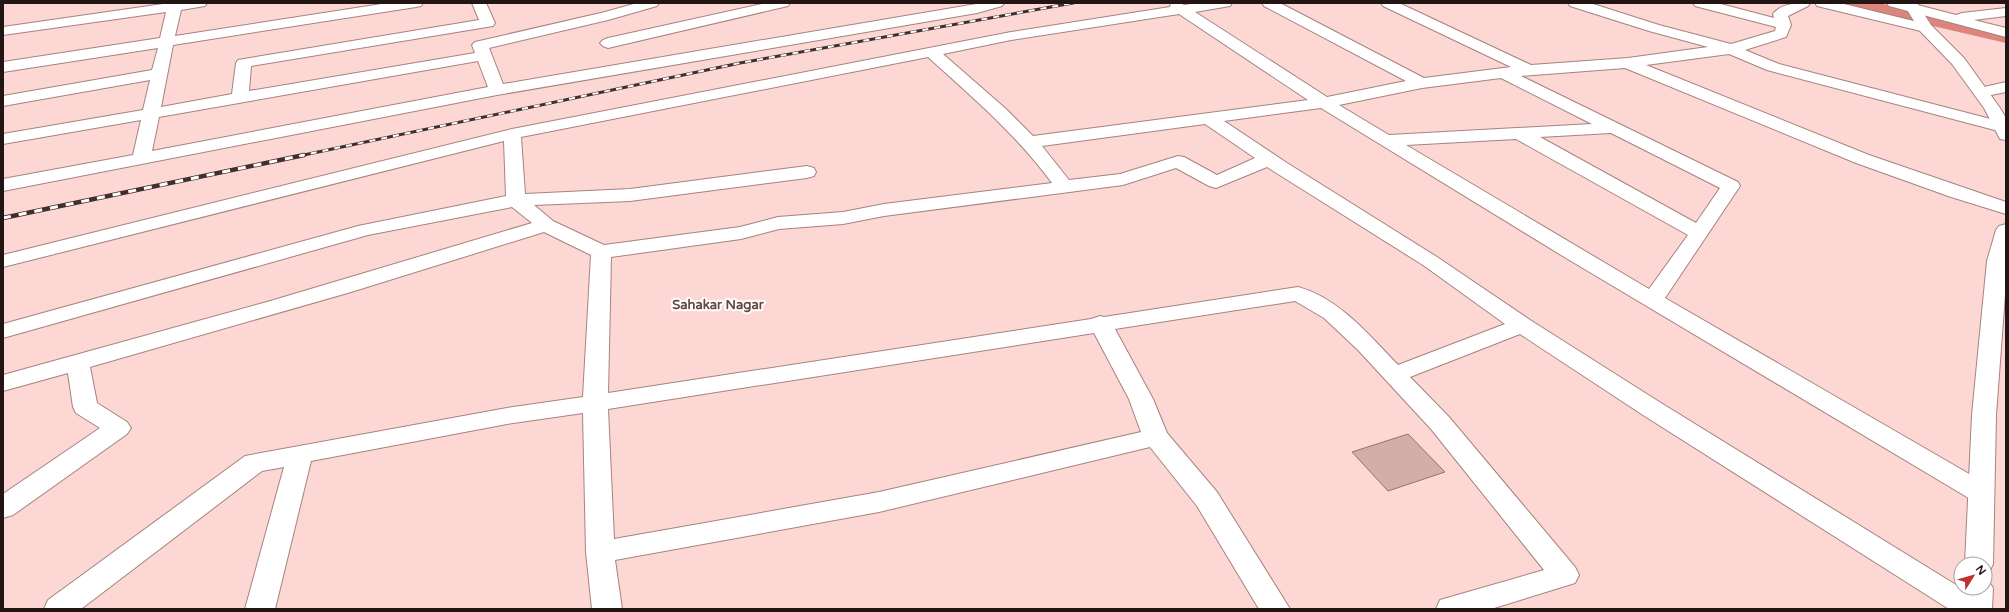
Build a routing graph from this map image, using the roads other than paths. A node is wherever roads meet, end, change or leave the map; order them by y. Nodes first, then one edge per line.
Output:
1 (200, 3) edge
2 (416, 3) edge
3 (478, 3) edge
4 (595, 3) edge
5 (652, 3) edge
6 (783, 3) edge
7 (997, 3) edge
8 (1226, 3) edge
9 (1269, 3) edge
10 (1388, 3) edge
11 (1575, 3) edge
12 (1700, 3) edge
13 (1803, 3) edge
14 (1822, 3) edge
15 (1894, 3) edge
16 (972, 6) edge
17 (1911, 6) edge
18 (174, 7) junction
19 (1176, 7) edge
20 (106, 10) edge
21 (2006, 12) edge
22 (608, 16) junction
23 (1951, 19) junction
24 (583, 21) junction
25 (1784, 25) junction
26 (1925, 27) junction
27 (3, 31) edge
28 (2006, 33) edge
29 (167, 42) junction
30 (608, 43) junction
31 (243, 47) junction
32 (1731, 49) junction
33 (931, 51) junction
34 (483, 56) junction
35 (1628, 63) junction
36 (3, 67) edge
37 (621, 70) junction
38 (1529, 70) junction
39 (1503, 73) junction
40 (159, 74) junction
41 (1422, 83) junction
42 (2006, 87) edge
43 (498, 90) junction
44 (1981, 92) junction
45 (240, 98) junction
46 (3, 101) edge
47 (1324, 103) junction
48 (151, 114) junction
49 (1208, 118) junction
50 (1613, 128) junction
51 (2005, 130) edge
52 (512, 134) junction
53 (1519, 134) junction
54 (3, 139) edge
55 (1029, 142) junction
56 (1386, 142) junction
57 (141, 159) junction
58 (1269, 159) junction
59 (807, 172) dead end
60 (3, 185) edge
61 (1063, 185) junction
62 (516, 200) junction
63 (2006, 208) edge
64 (546, 225) junction
65 (2006, 230) edge
66 (1699, 233) junction
67 (601, 252) junction
68 (3, 261) edge
69 (1653, 300) junction
70 (1100, 323) junction
71 (1522, 325) junction
72 (3, 331) edge
73 (78, 363) junction
74 (1394, 375) junction
75 (3, 383) edge
76 (595, 403) junction
77 (1156, 437) junction
78 (300, 455) junction
79 (1981, 493) junction
80 (3, 508) edge
81 (600, 552) junction
82 (1979, 556) edge
83 (1977, 602) edge
84 (59, 609) edge
85 (260, 609) edge
86 (606, 609) edge
87 (1275, 609) edge
88 (1451, 609) edge

1 - 18 street
2 - 31 street
3 - 31 street
4 - 22 street
5 - 22 street
6 - 30 street
7 - 16 street
8 - 19 street
9 - 41 street
10 - 38 street
11 - 32 street
12 - 25 street
13 - 25 street
14 - 26 street
15 - 17 street
16 - 37 street
17 - 23 street
17 - 26 street
18 - 20 street
18 - 29 street
19 - 33 street
19 - 47 street
20 - 27 street
21 - 23 street
22 - 24 street
23 - 28 street
24 - 30 street
24 - 34 street
25 - 32 street
26 - 44 street
29 - 31 street
29 - 36 street
29 - 40 street
30 - 37 street
31 - 45 street
32 - 35 street
32 - 51 street
33 - 52 street
33 - 55 street
34 - 43 street
34 - 45 street
35 - 38 street
35 - 63 street
37 - 43 street
38 - 39 street
39 - 41 street
39 - 50 street
40 - 46 street
40 - 48 street
41 - 47 street
42 - 44 street
43 - 57 street
44 - 51 street
45 - 48 street
47 - 49 street
47 - 56 street
48 - 54 street
48 - 57 street
49 - 55 street
49 - 58 street
50 - 53 street
50 - 66 street
52 - 62 street
52 - 68 street
53 - 56 street
53 - 66 street
55 - 61 street
56 - 69 street
57 - 60 street
58 - 61 street
58 - 71 street
59 - 62 street
61 - 67 street
62 - 64 street
62 - 72 street
64 - 67 street
64 - 73 street
65 - 79 street
66 - 69 street
67 - 76 street
69 - 79 street
70 - 74 street
70 - 76 street
70 - 77 street
71 - 74 street
71 - 83 street
73 - 75 street
73 - 80 street
74 - 88 street
76 - 78 street
76 - 81 street
77 - 81 street
77 - 87 street
78 - 84 street
78 - 85 street
79 - 82 street
81 - 86 street

